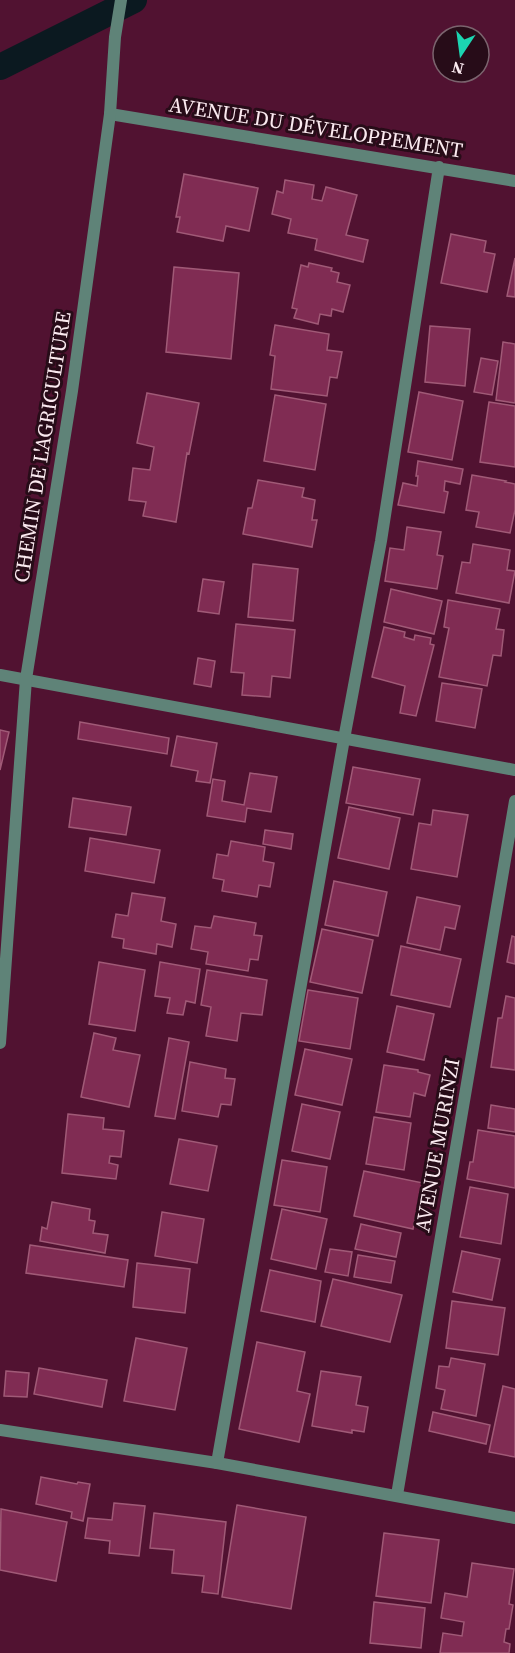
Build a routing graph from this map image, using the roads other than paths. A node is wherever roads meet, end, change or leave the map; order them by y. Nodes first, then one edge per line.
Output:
1 (121, 0) edge
2 (110, 114) junction
3 (439, 166) junction
4 (515, 180) edge
5 (0, 675) edge
6 (26, 679) junction
7 (344, 739) junction
8 (515, 770) edge
9 (515, 801) edge
10 (0, 1043) edge
11 (0, 1430) edge
12 (217, 1463) junction
13 (397, 1495) junction
14 (515, 1518) edge

1 - 2 street, CHEMIN DE L'AGRICULTURE
2 - 3 street, AVENUE DU DÉVELOPPEMENT
2 - 6 street, CHEMIN DE L'AGRICULTURE
3 - 4 street, AVENUE DU DÉVELOPPEMENT
3 - 7 street
5 - 6 street
6 - 7 street
6 - 10 street, CHEMIN DE L'AGRICULTURE
7 - 8 street
7 - 12 street
9 - 13 street, AVENUE MURINZI
11 - 12 street
12 - 13 street
13 - 14 street

